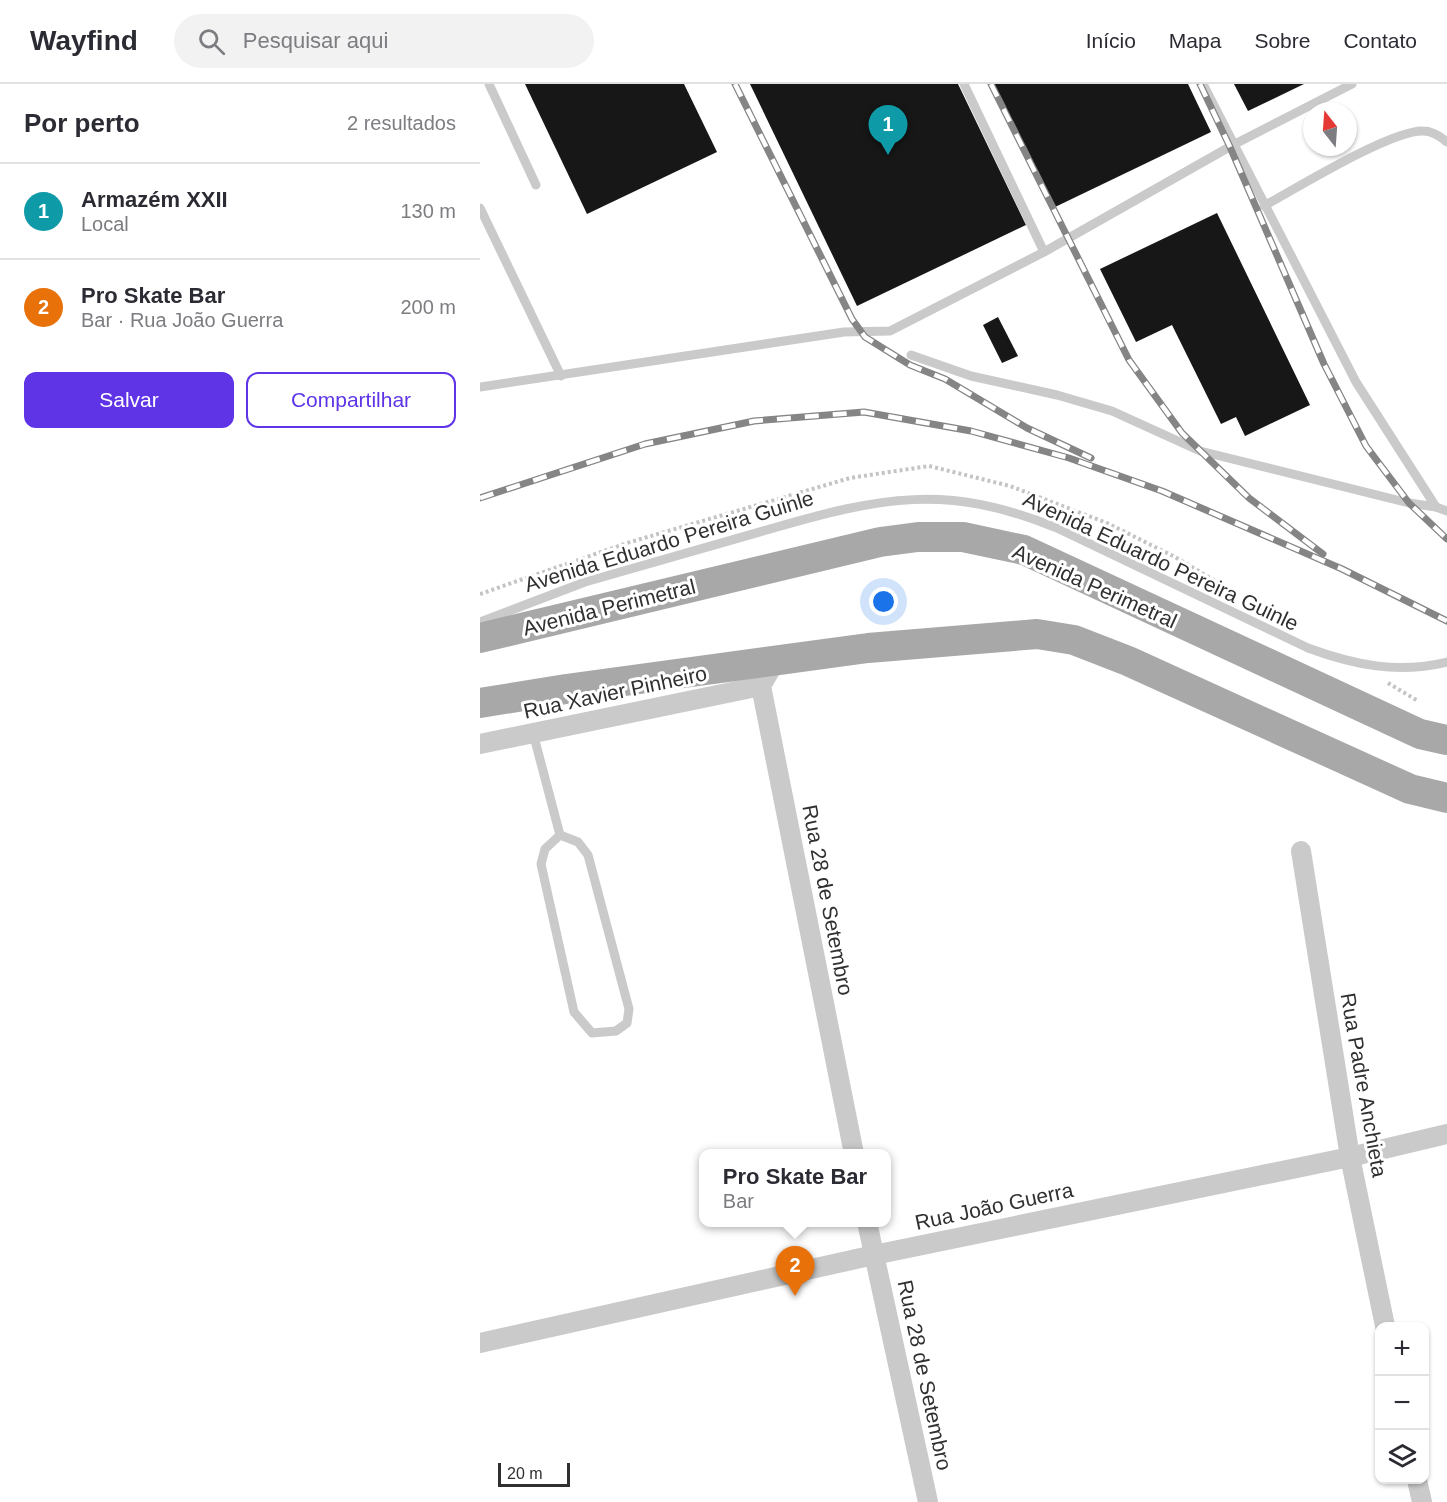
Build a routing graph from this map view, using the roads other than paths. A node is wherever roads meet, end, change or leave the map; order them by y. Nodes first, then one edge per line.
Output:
1 (489, 84) edge
2 (964, 84) edge
3 (1203, 84) edge
4 (1352, 84) edge
5 (1447, 142) edge
6 (1232, 146) junction
7 (536, 185) dead end
8 (1264, 206) junction
9 (480, 208) edge
10 (1044, 252) junction
11 (911, 355) dead end
12 (561, 376) junction
13 (480, 387) edge
14 (1436, 507) junction
15 (1447, 511) edge
16 (480, 622) edge
17 (480, 638) edge
18 (777, 660) junction
19 (1447, 662) edge
20 (760, 686) junction
21 (480, 704) edge
22 (533, 733) junction
23 (1447, 740) edge
24 (480, 744) edge
25 (1447, 798) edge
26 (560, 835) junction
27 (1301, 851) dead end
28 (1447, 1134) edge
29 (853, 1149) edge
30 (1350, 1157) junction
31 (868, 1227) edge
32 (874, 1256) junction
33 (1385, 1322) edge
34 (480, 1343) edge
35 (1418, 1484) edge
36 (928, 1502) edge
37 (1422, 1502) edge

1 - 7 lane
2 - 10 lane
3 - 6 lane
4 - 6 lane
5 - 8 lane
6 - 8 lane
6 - 10 lane
8 - 14 lane
9 - 12 lane
10 - 12 lane
11 - 14 lane
12 - 13 lane
14 - 15 lane
16 - 19 lane, Avenida Eduardo Pereira Guinle, bridge
17 - 23 main road, Avenida Perimetral
18 - 20 street
18 - 21 main road
18 - 25 main road
20 - 22 street, Rua Xavier Pinheiro
20 - 29 street, Rua 28 de Setembro
22 - 24 street, Rua Xavier Pinheiro
22 - 26 lane
26 - 26 lane
27 - 30 street, Rua Padre Anchieta
28 - 30 street, Rua João Guerra
30 - 32 street, Rua João Guerra
30 - 33 street, Rua Padre Anchieta
31 - 32 street, Rua 28 de Setembro
32 - 34 street, Rua João Guerra
32 - 36 street, Rua 28 de Setembro
35 - 37 street

